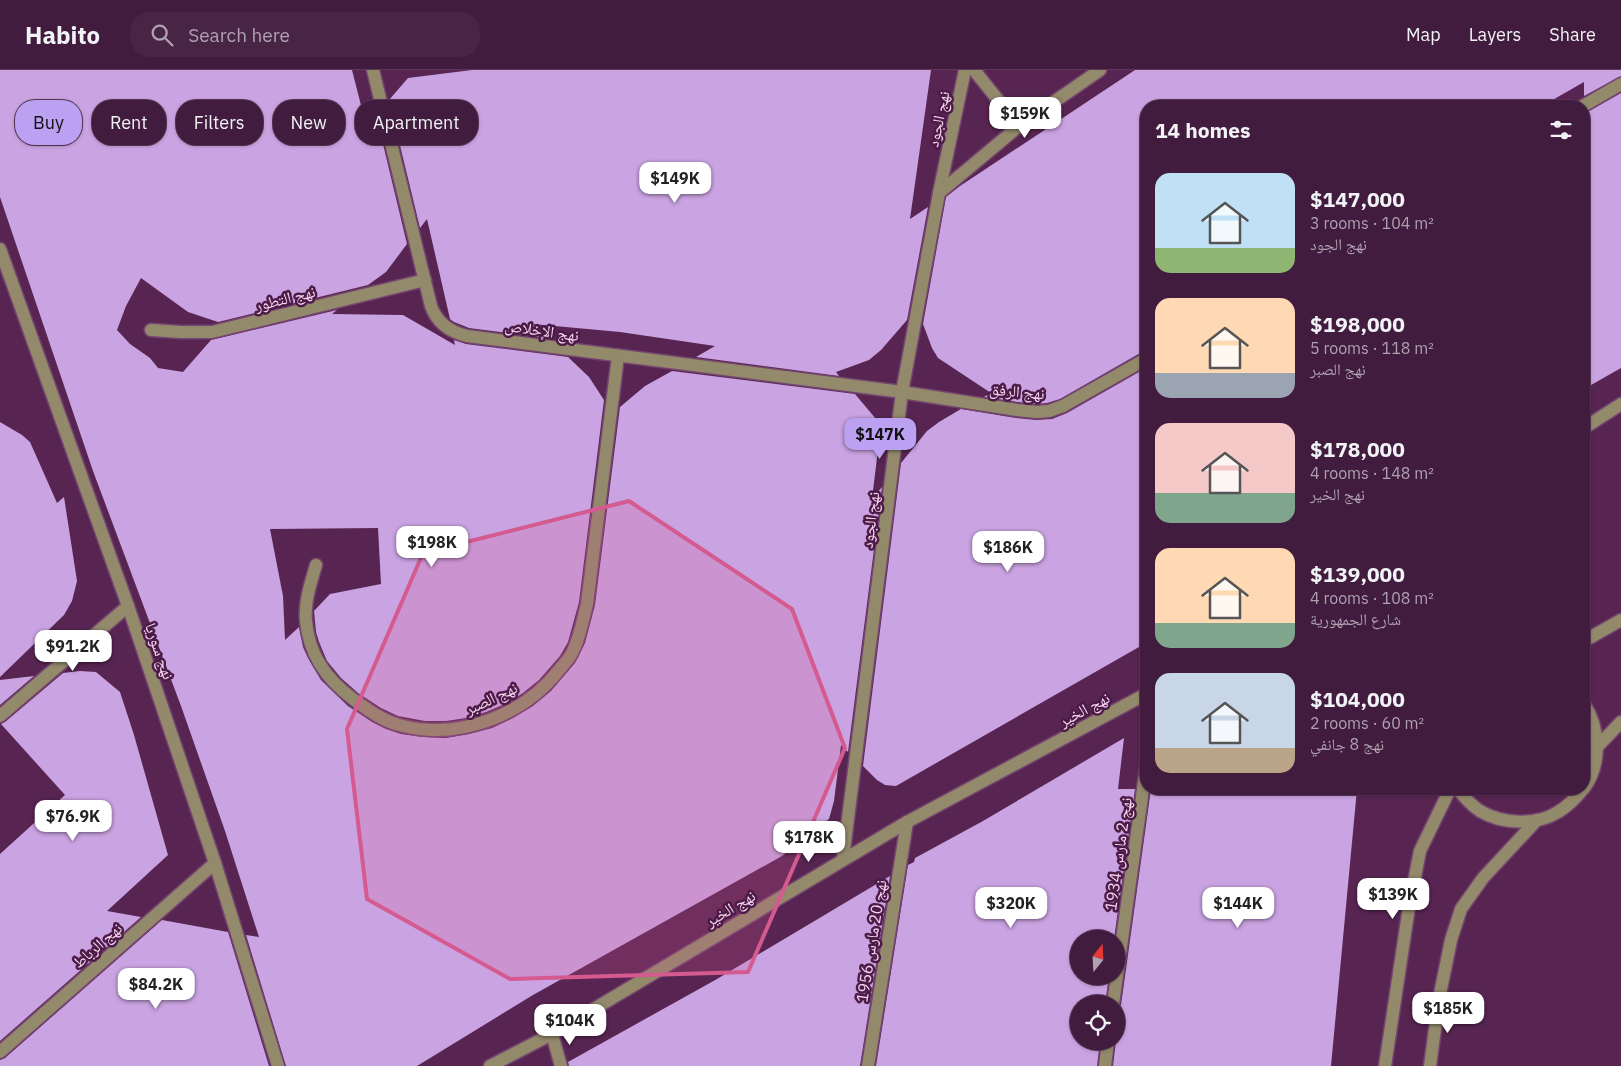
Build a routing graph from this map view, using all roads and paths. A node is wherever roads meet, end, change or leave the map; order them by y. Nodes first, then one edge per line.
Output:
1 (373, 70) edge
2 (965, 70) edge
3 (974, 70) edge
4 (1100, 70) edge
5 (1621, 84) edge
6 (1590, 102) edge
7 (1019, 126) junction
8 (939, 192) junction
9 (0, 249) edge
10 (425, 280) junction
11 (151, 330) dead end
12 (618, 356) junction
13 (1140, 362) edge
14 (902, 392) junction
15 (1621, 404) edge
16 (1590, 424) edge
17 (316, 565) dead end
18 (128, 606) junction
19 (1621, 620) edge
20 (1590, 638) edge
21 (1140, 697) edge
22 (1590, 714) edge
23 (0, 716) edge
24 (1621, 722) edge
25 (1597, 747) junction
26 (1590, 776) edge
27 (1142, 795) edge
28 (1447, 795) edge
29 (1463, 795) edge
30 (1579, 795) edge
31 (1537, 820) junction
32 (907, 822) junction
33 (843, 858) junction
34 (215, 863) junction
35 (1114, 995) edge
36 (552, 1034) junction
37 (1107, 1050) edge
38 (0, 1052) edge
39 (278, 1066) edge
40 (490, 1066) edge
41 (561, 1066) edge
42 (868, 1066) edge
43 (1104, 1066) edge
44 (1385, 1066) edge
45 (1430, 1066) edge

1 - 10 street, نهج الإخلاص
2 - 8 street, نهج الجود
3 - 7 street
4 - 7 street
5 - 6 street
7 - 8 street
8 - 14 street, نهج الجود
9 - 18 street, نهج سوريا
10 - 11 street, نهج التطور
10 - 12 street, نهج الإخلاص
12 - 14 street, نهج الإخلاص
12 - 17 street, نهج الصبر
13 - 14 street, نهج الرفق
14 - 33 street, نهج الجود
15 - 16 street
18 - 23 street
18 - 34 street, نهج سوريا
19 - 20 street
21 - 32 street, نهج الخير
22 - 25 street
24 - 25 street
25 - 26 street
27 - 35 street, نهج 2 مارس 1934
28 - 44 street
29 - 31 street
30 - 31 street
31 - 45 street
32 - 33 street, نهج الخير
32 - 42 street, نهج 20 مارس 1956
33 - 36 street, نهج الخير
34 - 38 street, نهج الرباط
34 - 39 street, نهج سوريا
36 - 40 street, نهج الخير
36 - 41 street
37 - 43 street

